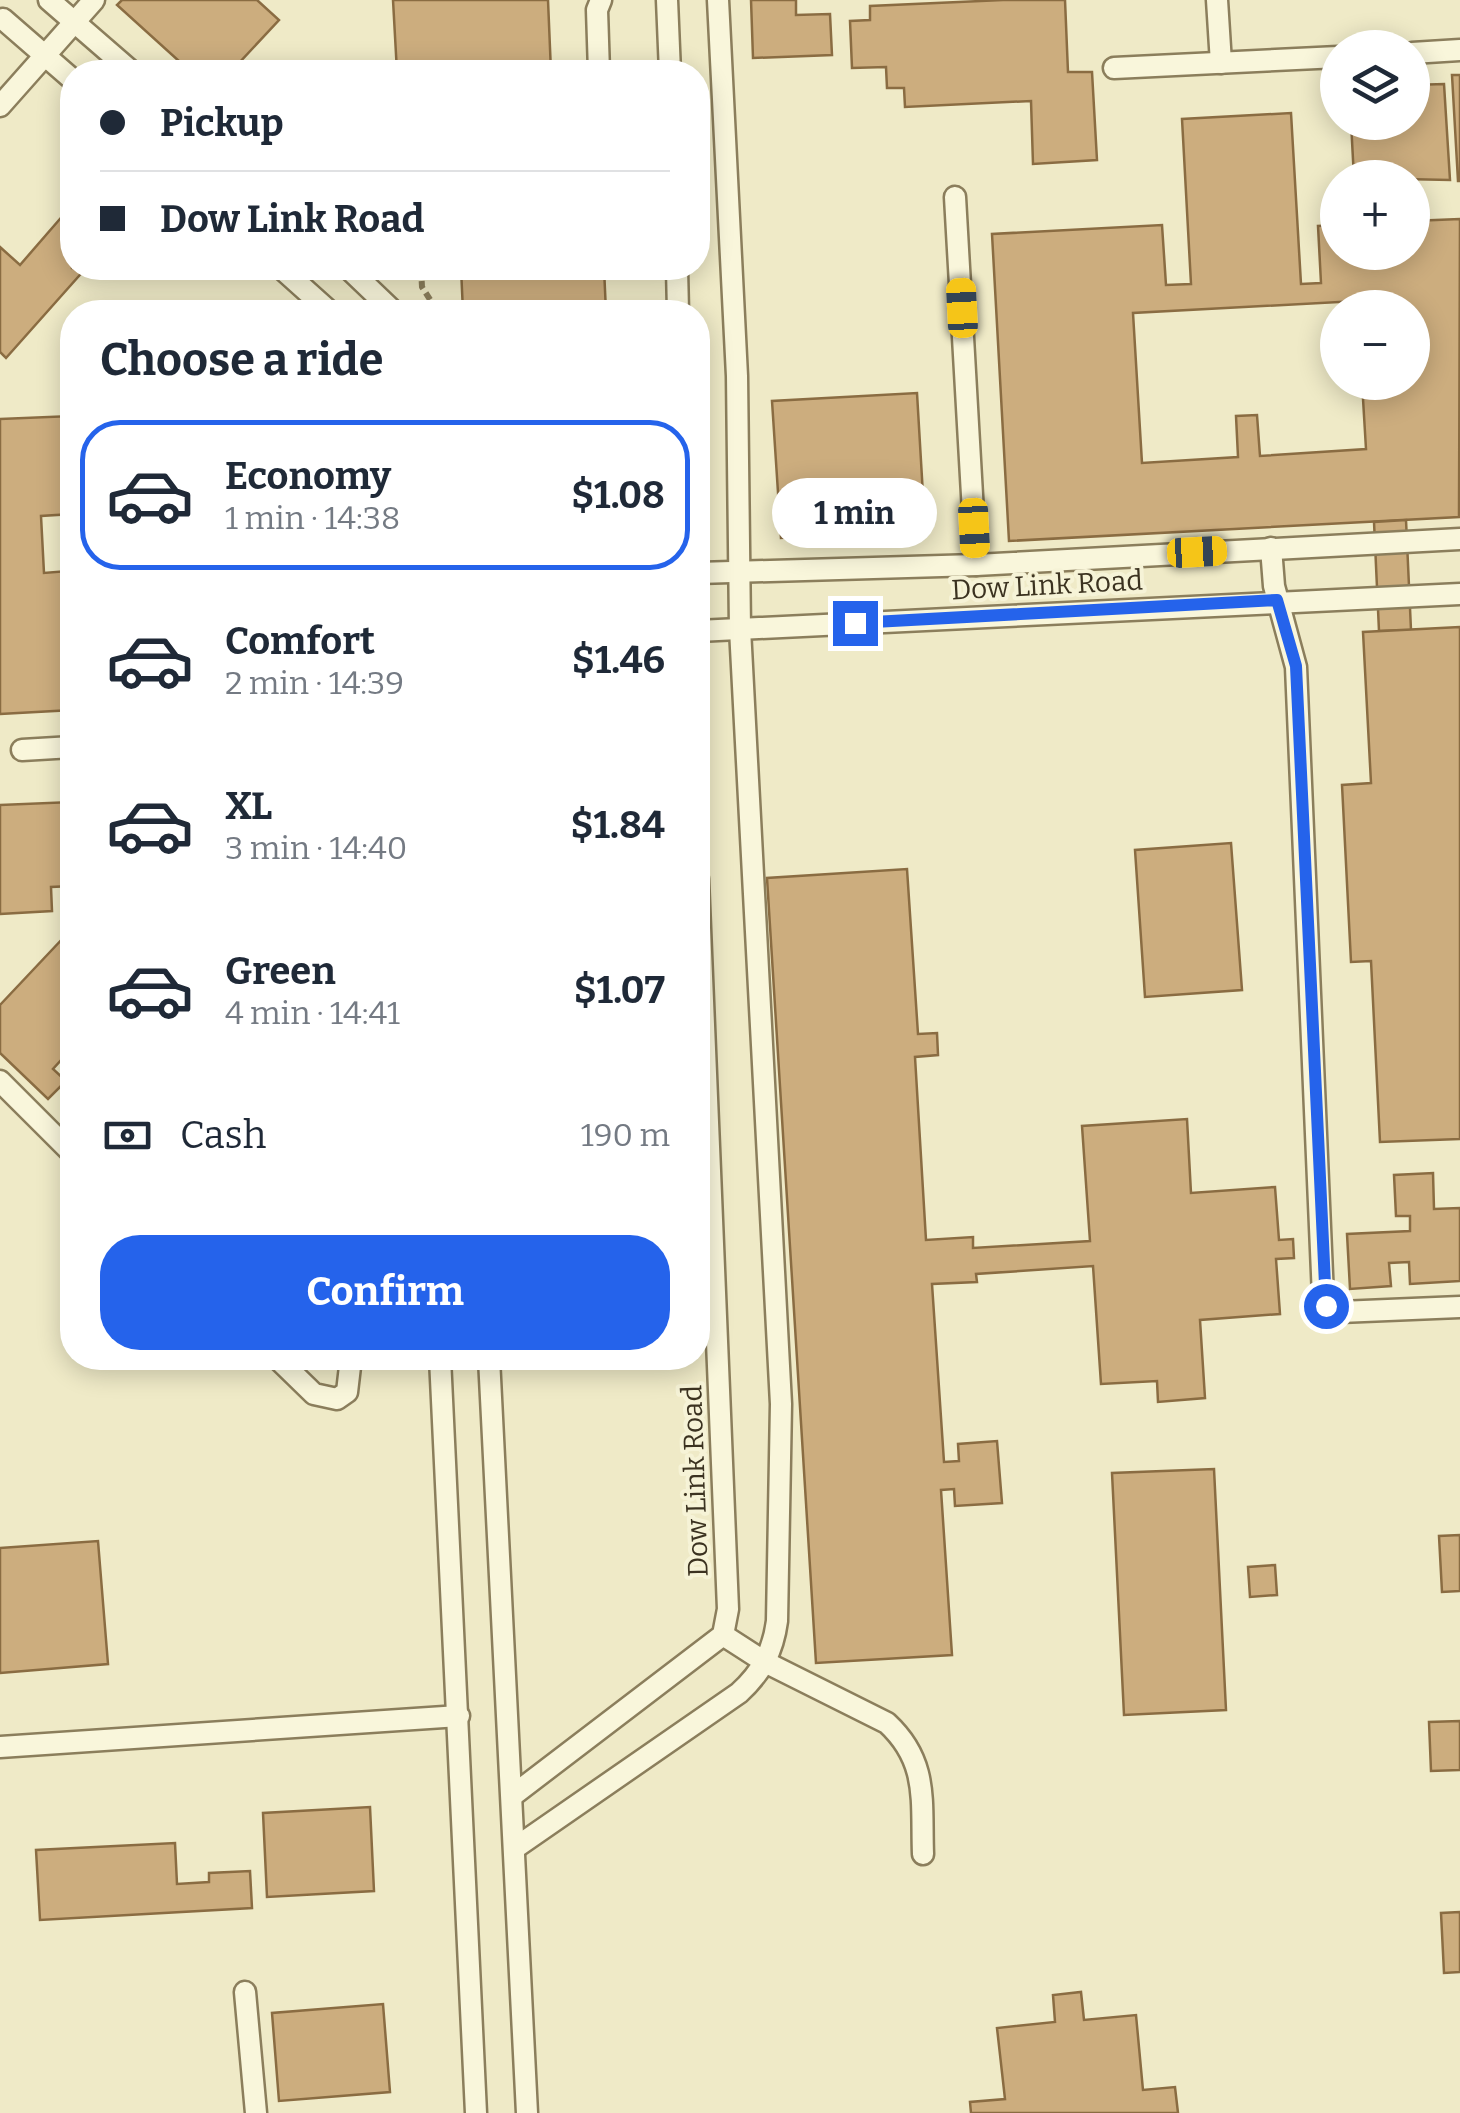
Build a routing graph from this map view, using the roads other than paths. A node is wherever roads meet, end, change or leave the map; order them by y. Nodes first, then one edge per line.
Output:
1 (49, 0) edge
2 (94, 0) edge
3 (602, 0) edge
4 (667, 0) edge
5 (718, 0) edge
6 (1218, 0) edge
7 (3, 19) dead end
8 (74, 22) junction
9 (1460, 50) edge
10 (1430, 51) edge
11 (46, 56) junction
12 (1320, 57) edge
13 (118, 60) edge
14 (599, 60) edge
15 (670, 60) edge
16 (1222, 63) junction
17 (1114, 68) dead end
18 (60, 69) edge
19 (0, 106) edge
20 (955, 197) dead end
21 (294, 280) edge
22 (361, 280) edge
23 (317, 300) edge
24 (381, 300) edge
25 (1460, 540) edge
26 (1271, 548) junction
27 (976, 564) junction
28 (742, 570) junction
29 (710, 572) edge
30 (1460, 594) edge
31 (1277, 600) junction
32 (740, 629) junction
33 (710, 630) edge
34 (60, 748) edge
35 (22, 750) dead end
36 (0, 1080) edge
37 (60, 1141) edge
38 (710, 1171) edge
39 (1460, 1307) edge
40 (289, 1370) edge
41 (349, 1370) edge
42 (441, 1370) edge
43 (490, 1370) edge
44 (723, 1635) junction
45 (765, 1662) junction
46 (458, 1716) junction
47 (0, 1748) edge
48 (512, 1796) junction
49 (514, 1848) junction
50 (923, 1854) dead end
51 (245, 1992) dead end
52 (256, 2113) edge
53 (476, 2113) edge
54 (526, 2113) edge

1 - 8 lane
2 - 8 lane
3 - 14 lane
4 - 15 lane
5 - 28 lane
6 - 16 lane
7 - 11 lane
8 - 11 lane
8 - 13 lane
9 - 10 lane
11 - 18 lane
11 - 19 lane
12 - 16 lane
16 - 17 lane
20 - 27 lane
21 - 23 lane
22 - 24 lane
25 - 26 lane
26 - 27 lane
26 - 31 lane
27 - 28 lane
28 - 29 lane
28 - 32 lane
30 - 31 lane, Dow Link Road
31 - 32 lane, Dow Link Road
31 - 39 lane
32 - 33 lane, Dow Link Road
32 - 45 lane
34 - 35 lane
36 - 37 lane
38 - 44 lane, Dow Link Road
40 - 41 lane
42 - 46 lane
43 - 48 lane
44 - 45 lane
44 - 48 lane
45 - 49 lane
45 - 50 lane
46 - 47 lane
46 - 53 lane
48 - 49 lane
49 - 54 lane
51 - 52 lane

